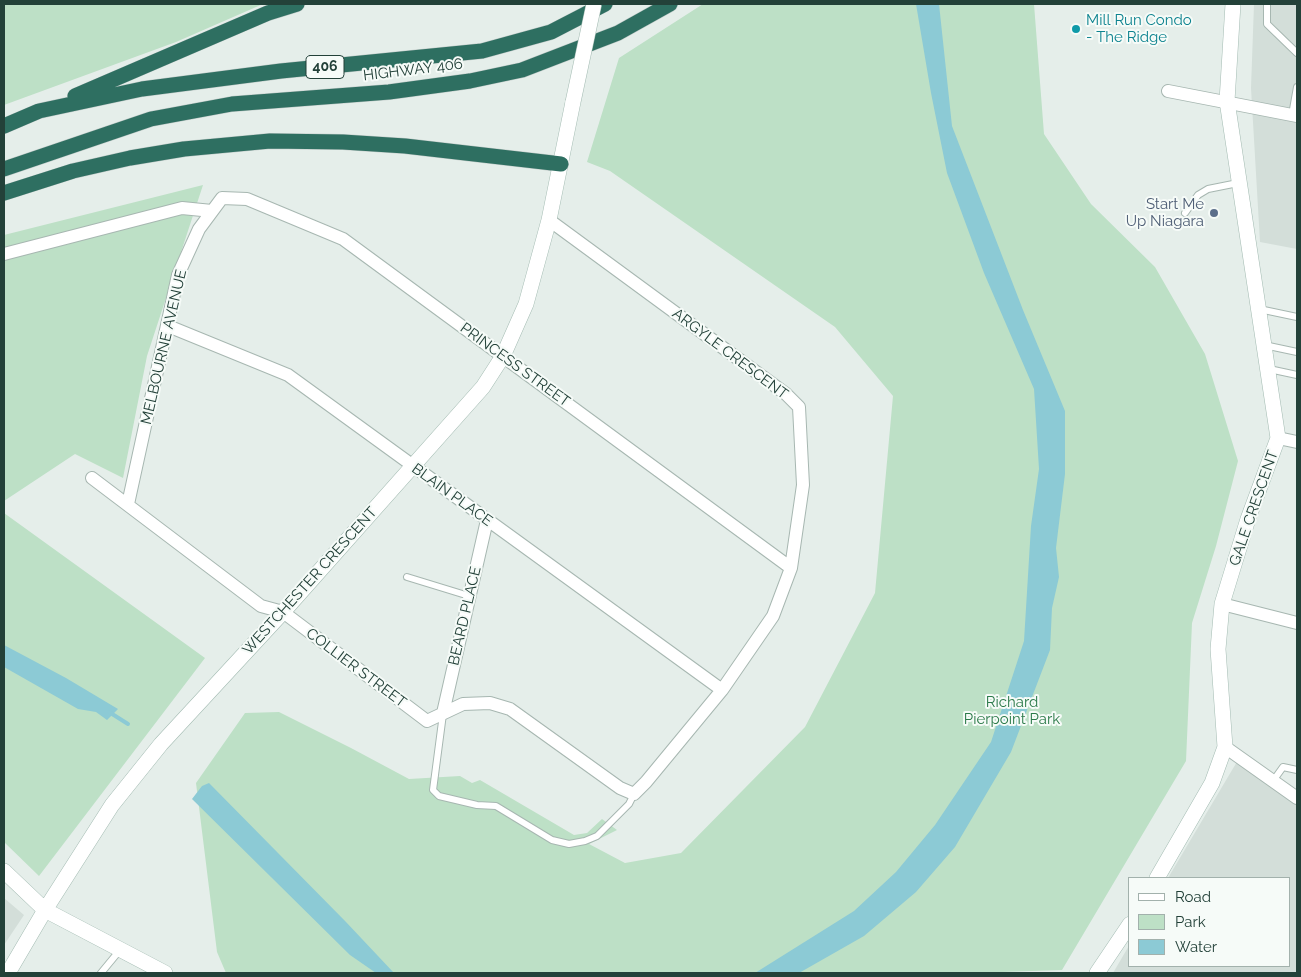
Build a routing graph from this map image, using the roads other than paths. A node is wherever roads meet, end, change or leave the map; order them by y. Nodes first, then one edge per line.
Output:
1 (297, 4) edge
2 (594, 4) edge
3 (605, 4) edge
4 (670, 4) edge
5 (1233, 4) edge
6 (1267, 4) edge
7 (1297, 54) edge
8 (1297, 87) edge
9 (1168, 90) dead end
10 (1227, 101) junction
11 (38, 112) junction
12 (1294, 115) edge
13 (4, 126) edge
14 (560, 164) junction
15 (4, 169) edge
16 (1238, 183) junction
17 (4, 193) edge
18 (222, 198) joint
19 (212, 211) junction
20 (1185, 214) dead end
21 (549, 220) junction
22 (4, 254) edge
23 (1258, 309) junction
24 (1297, 317) edge
25 (168, 326) junction
26 (1264, 345) junction
27 (1297, 352) edge
28 (502, 356) junction
29 (1268, 369) junction
30 (1297, 375) edge
31 (1278, 438) junction
32 (1297, 442) edge
33 (413, 466) junction
34 (92, 478) dead end
35 (128, 504) junction
36 (487, 520) junction
37 (791, 568) junction
38 (407, 577) dead end
39 (469, 596) junction
40 (1222, 604) junction
41 (283, 612) junction
42 (1297, 623) edge
43 (722, 690) junction
44 (443, 713) junction
45 (1225, 747) junction
46 (1297, 770) edge
47 (1273, 781) junction
48 (634, 794) junction
49 (1297, 798) edge
50 (4, 871) edge
51 (1158, 877) edge
52 (45, 910) junction
53 (1128, 927) edge
54 (120, 949) junction
55 (8, 973) edge
56 (101, 973) edge
57 (165, 973) edge
58 (1097, 973) edge

1 - 11 highway
2 - 14 street, WESTCHESTER CRESCENT, bridge
3 - 11 highway, HIGHWAY 406 / 406
4 - 15 highway, HIGHWAY 406 / 406
5 - 10 street, GALE CRESCENT
6 - 7 lane
8 - 12 lane
9 - 10 street
10 - 12 street
10 - 16 street, GALE CRESCENT
11 - 13 highway, HIGHWAY 406 / 406
14 - 17 highway
14 - 21 street, WESTCHESTER CRESCENT
16 - 20 lane
16 - 23 street, GALE CRESCENT
18 - 19 street, MELBOURNE AVENUE
18 - 28 street, PRINCESS STREET
19 - 22 street
19 - 25 street, MELBOURNE AVENUE
21 - 28 street, WESTCHESTER CRESCENT
21 - 37 street, ARGYLE CRESCENT
23 - 24 lane
23 - 26 street, GALE CRESCENT
25 - 33 street, BLAIN PLACE
25 - 35 street, MELBOURNE AVENUE
26 - 27 lane
26 - 29 street, GALE CRESCENT
28 - 33 street, WESTCHESTER CRESCENT
28 - 37 street, PRINCESS STREET
29 - 30 lane
29 - 31 street, GALE CRESCENT
31 - 32 street
31 - 40 street, GALE CRESCENT
33 - 36 street, BLAIN PLACE
33 - 41 street, WESTCHESTER CRESCENT
34 - 35 street, COLLIER STREET
35 - 41 street, COLLIER STREET
36 - 39 street, BEARD PLACE
36 - 43 street, BLAIN PLACE
37 - 43 street, ARGYLE CRESCENT
38 - 39 lane
39 - 44 street, BEARD PLACE
40 - 42 street
40 - 45 street, GALE CRESCENT
41 - 44 street, COLLIER STREET
41 - 52 street, WESTCHESTER CRESCENT
43 - 48 street, ARGYLE CRESCENT
44 - 48 street, COLLIER STREET
44 - 48 lane
45 - 47 street
45 - 51 street, GALE CRESCENT
46 - 47 lane
47 - 49 street
50 - 52 street
52 - 54 street
52 - 55 street, WESTCHESTER CRESCENT
53 - 58 street
54 - 56 lane
54 - 57 street

